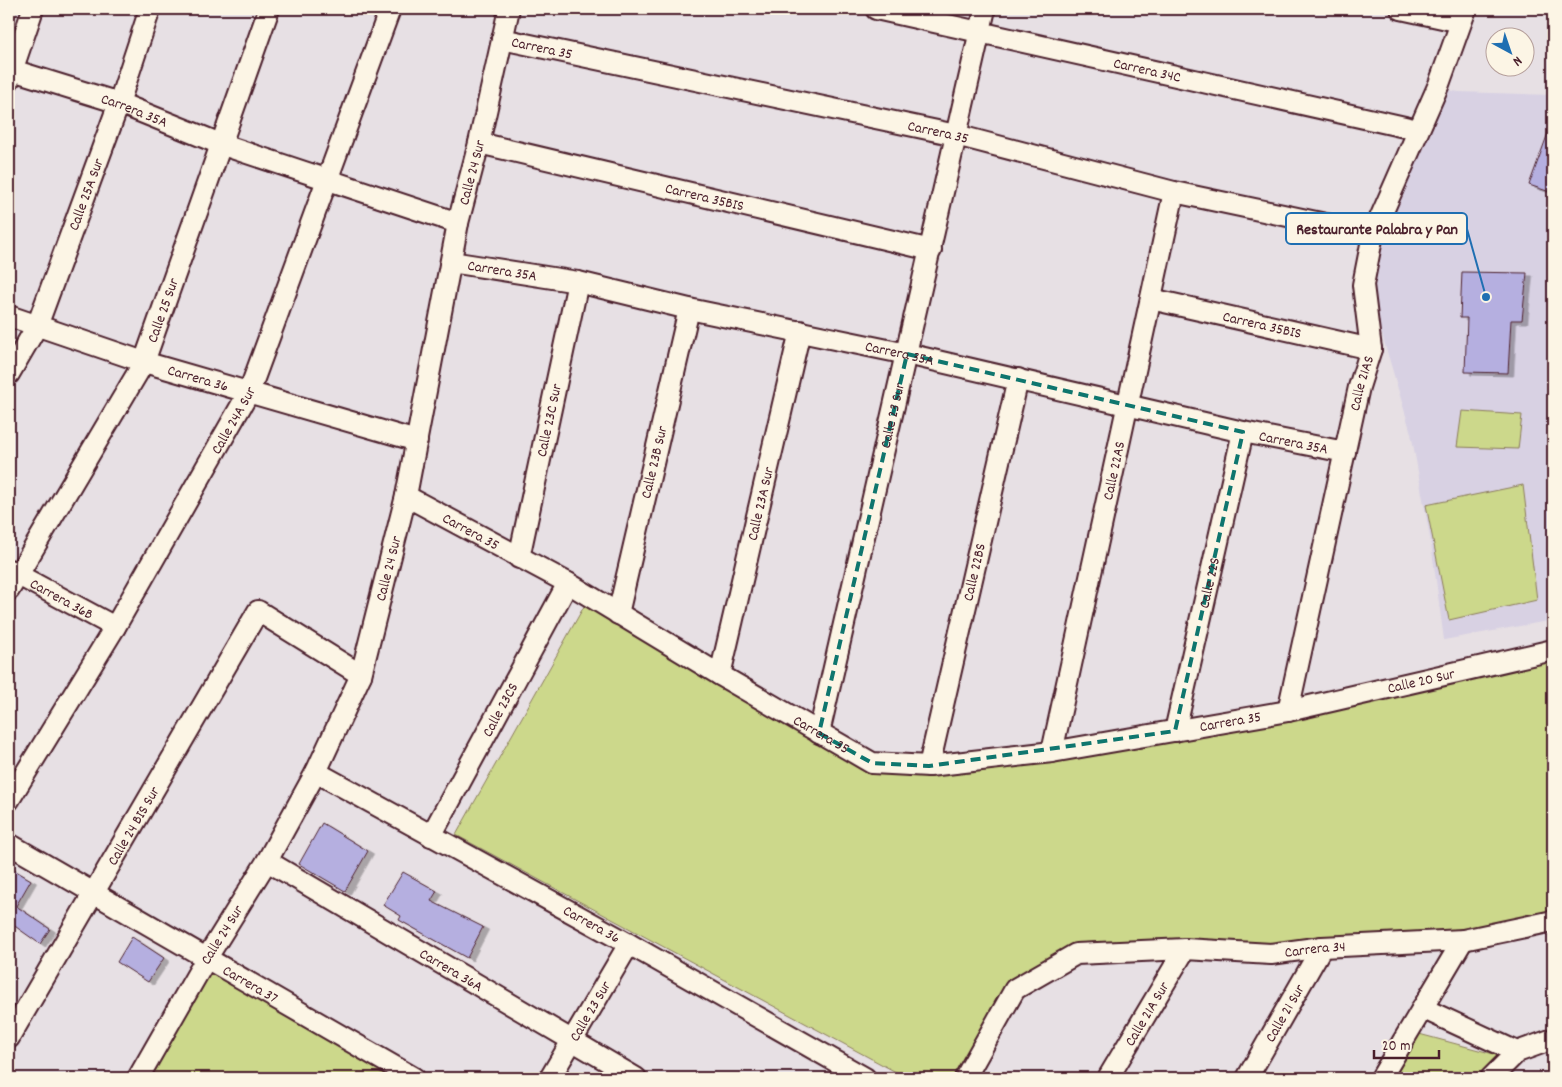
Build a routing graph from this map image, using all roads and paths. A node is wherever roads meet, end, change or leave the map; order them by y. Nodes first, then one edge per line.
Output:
1 (33, 9) edge
2 (150, 9) edge
3 (270, 9) edge
4 (390, 9) edge
5 (509, 9) edge
6 (876, 9) edge
7 (985, 9) edge
8 (1401, 9) edge
9 (1463, 15) edge
10 (980, 32) junction
11 (502, 39) junction
12 (10, 73) edge
13 (119, 103) junction
14 (1418, 130) junction
15 (956, 135) junction
16 (479, 143) junction
17 (223, 145) junction
18 (327, 178) junction
19 (1174, 192) junction
20 (458, 223) junction
21 (1373, 234) junction
22 (931, 250) junction
23 (451, 262) junction
24 (578, 282) junction
25 (1151, 299) junction
26 (689, 309) junction
27 (9, 316) edge
28 (37, 326) junction
29 (800, 331) junction
30 (1372, 350) junction
31 (907, 354) junction
32 (144, 362) junction
33 (9, 374) edge
34 (1018, 379) junction
35 (249, 392) junction
36 (1126, 405) junction
37 (1243, 432) junction
38 (417, 442) junction
39 (1346, 452) junction
40 (406, 496) junction
41 (519, 558) junction
42 (12, 578) edge
43 (568, 583) junction
44 (618, 614) junction
45 (115, 627) junction
46 (1553, 650) edge
47 (361, 675) junction
48 (720, 675) junction
49 (1288, 711) junction
50 (1175, 732) junction
51 (819, 733) junction
52 (1052, 752) junction
53 (930, 766) junction
54 (316, 772) junction
55 (9, 800) edge
56 (431, 836) junction
57 (9, 844) edge
58 (267, 861) junction
59 (93, 894) junction
60 (1553, 921) edge
61 (1463, 940) junction
62 (629, 944) junction
63 (1322, 947) junction
64 (1185, 949) junction
65 (206, 959) junction
66 (1422, 1008) junction
67 (9, 1038) edge
68 (1553, 1039) edge
69 (572, 1041) junction
70 (1517, 1052) junction
71 (138, 1078) edge
72 (414, 1078) edge
73 (550, 1078) edge
74 (636, 1078) edge
75 (865, 1078) edge
76 (966, 1078) edge
77 (1108, 1078) edge
78 (1247, 1078) edge
79 (1381, 1078) edge
80 (1492, 1078) edge

1 - 12 street
2 - 13 street, Calle 25A Sur
3 - 17 street, Calle 25 Sur
4 - 18 street, Calle 24A Sur
5 - 11 street, Calle 24 Sur
6 - 10 street, Carrera 34C
7 - 10 street, Calle 23 Sur
8 - 9 street
9 - 14 street, Calle 21AS
10 - 14 street, Carrera 34C
10 - 15 street, Calle 23 Sur
11 - 15 street, Carrera 35
11 - 16 street, Calle 24 Sur
12 - 13 street, Carrera 35A
13 - 17 street, Carrera 35A
13 - 28 street, Calle 25A Sur
14 - 21 street, Calle 21AS
15 - 19 street, Carrera 35
15 - 22 street, Calle 23 Sur
16 - 20 street, Calle 24 Sur
16 - 22 street, Carrera 35BIS
17 - 18 street, Carrera 35A
17 - 32 street, Calle 25 Sur
18 - 20 street, Carrera 35A
18 - 35 street, Calle 24A Sur
19 - 21 street, Carrera 35
19 - 25 street, Calle 22AS
20 - 23 street, Calle 24 Sur
21 - 30 street, Calle 21AS
22 - 31 street, Calle 23 Sur
23 - 24 street, Carrera 35A
23 - 38 street, Calle 24 Sur
24 - 26 street, Carrera 35A
24 - 41 street, Calle 23C Sur
25 - 30 street, Carrera 35BIS
25 - 36 street, Calle 22AS
26 - 29 street, Carrera 35A
26 - 44 street, Calle 23B Sur
27 - 28 street, Carrera 36
28 - 32 street, Carrera 36
28 - 33 street, Calle 25A Sur
29 - 31 street, Carrera 35A
29 - 48 street, Calle 23A Sur
30 - 39 street, Calle 21AS
31 - 34 street, Carrera 35A
31 - 51 street, Calle 23 Sur
32 - 35 street, Carrera 36
32 - 42 street, Calle 25 Sur
34 - 36 street, Carrera 35A
34 - 53 street, Calle 22BS
35 - 38 street, Carrera 36
35 - 45 street, Calle 24A Sur
36 - 37 street, Carrera 35A
36 - 52 street, Calle 22AS
37 - 39 street, Carrera 35A
37 - 50 street, Calle 22S
38 - 40 street, Calle 24 Sur
39 - 49 street, Calle 21AS
40 - 41 street, Carrera 35
40 - 47 street, Calle 24 Sur
41 - 43 street, Carrera 35
42 - 45 street, Carrera 36B
43 - 44 street, Carrera 35
43 - 56 street, Calle 23CS
44 - 48 street, Carrera 35
45 - 55 street, Calle 24A Sur
46 - 49 street, Calle 20 Sur
47 - 54 street, Calle 24 Sur
47 - 59 street, Calle 24 BIS Sur
48 - 51 street, Carrera 35
49 - 50 street, Carrera 35
50 - 52 street, Carrera 35
51 - 53 street, Carrera 35
52 - 53 street, Carrera 35
54 - 56 street, Carrera 36
54 - 58 street, Calle 24 Sur
56 - 62 street, Carrera 36
57 - 59 street, Carrera 37
58 - 65 street, Calle 24 Sur
58 - 69 street, Carrera 36A
59 - 65 street, Carrera 37
59 - 67 street, Calle 24 BIS Sur
60 - 61 street, Carrera 34
61 - 63 street, Carrera 34
61 - 66 street
62 - 69 street, Calle 23 Sur
62 - 75 street, Carrera 36
63 - 64 street, Carrera 34
63 - 78 street, Calle 21 Sur
64 - 76 street, Carrera 34
64 - 77 street, Calle 21A Sur
65 - 71 street, Calle 24 Sur
65 - 72 street, Carrera 37
66 - 70 street
66 - 79 street
68 - 70 street
69 - 73 street, Calle 23 Sur
69 - 74 street, Carrera 36A
70 - 80 street

